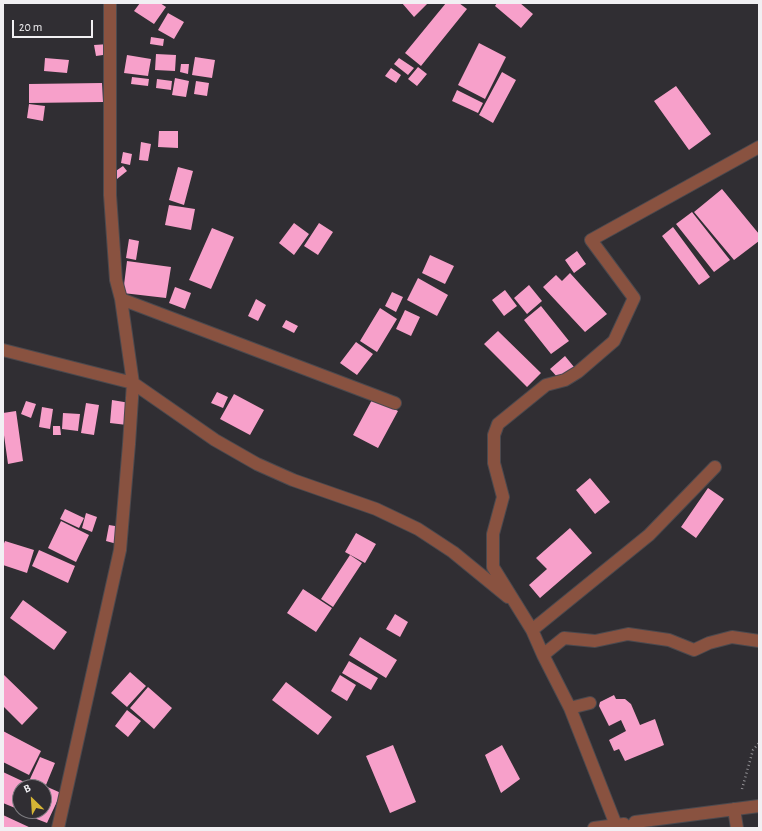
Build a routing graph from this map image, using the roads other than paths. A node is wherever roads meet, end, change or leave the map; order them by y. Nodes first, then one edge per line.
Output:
1 (110, 3) edge
2 (759, 147) edge
3 (121, 299) junction
4 (3, 350) edge
5 (133, 383) junction
6 (395, 403) dead end
7 (715, 468) dead end
8 (516, 604) junction
9 (532, 630) junction
10 (759, 641) edge
11 (543, 655) junction
12 (590, 703) dead end
13 (570, 708) junction
14 (759, 806) edge
15 (734, 809) junction
16 (616, 825) junction
17 (633, 825) edge
18 (58, 828) edge
19 (594, 828) edge
20 (737, 828) edge

1 - 3 street
2 - 8 street
3 - 5 street
3 - 6 street
4 - 5 street
5 - 8 street
5 - 18 street
7 - 9 street
8 - 9 street
9 - 11 street
10 - 11 street
11 - 13 street
12 - 13 street
13 - 16 street
14 - 15 street
15 - 17 street
15 - 20 street
16 - 17 street
16 - 19 street

